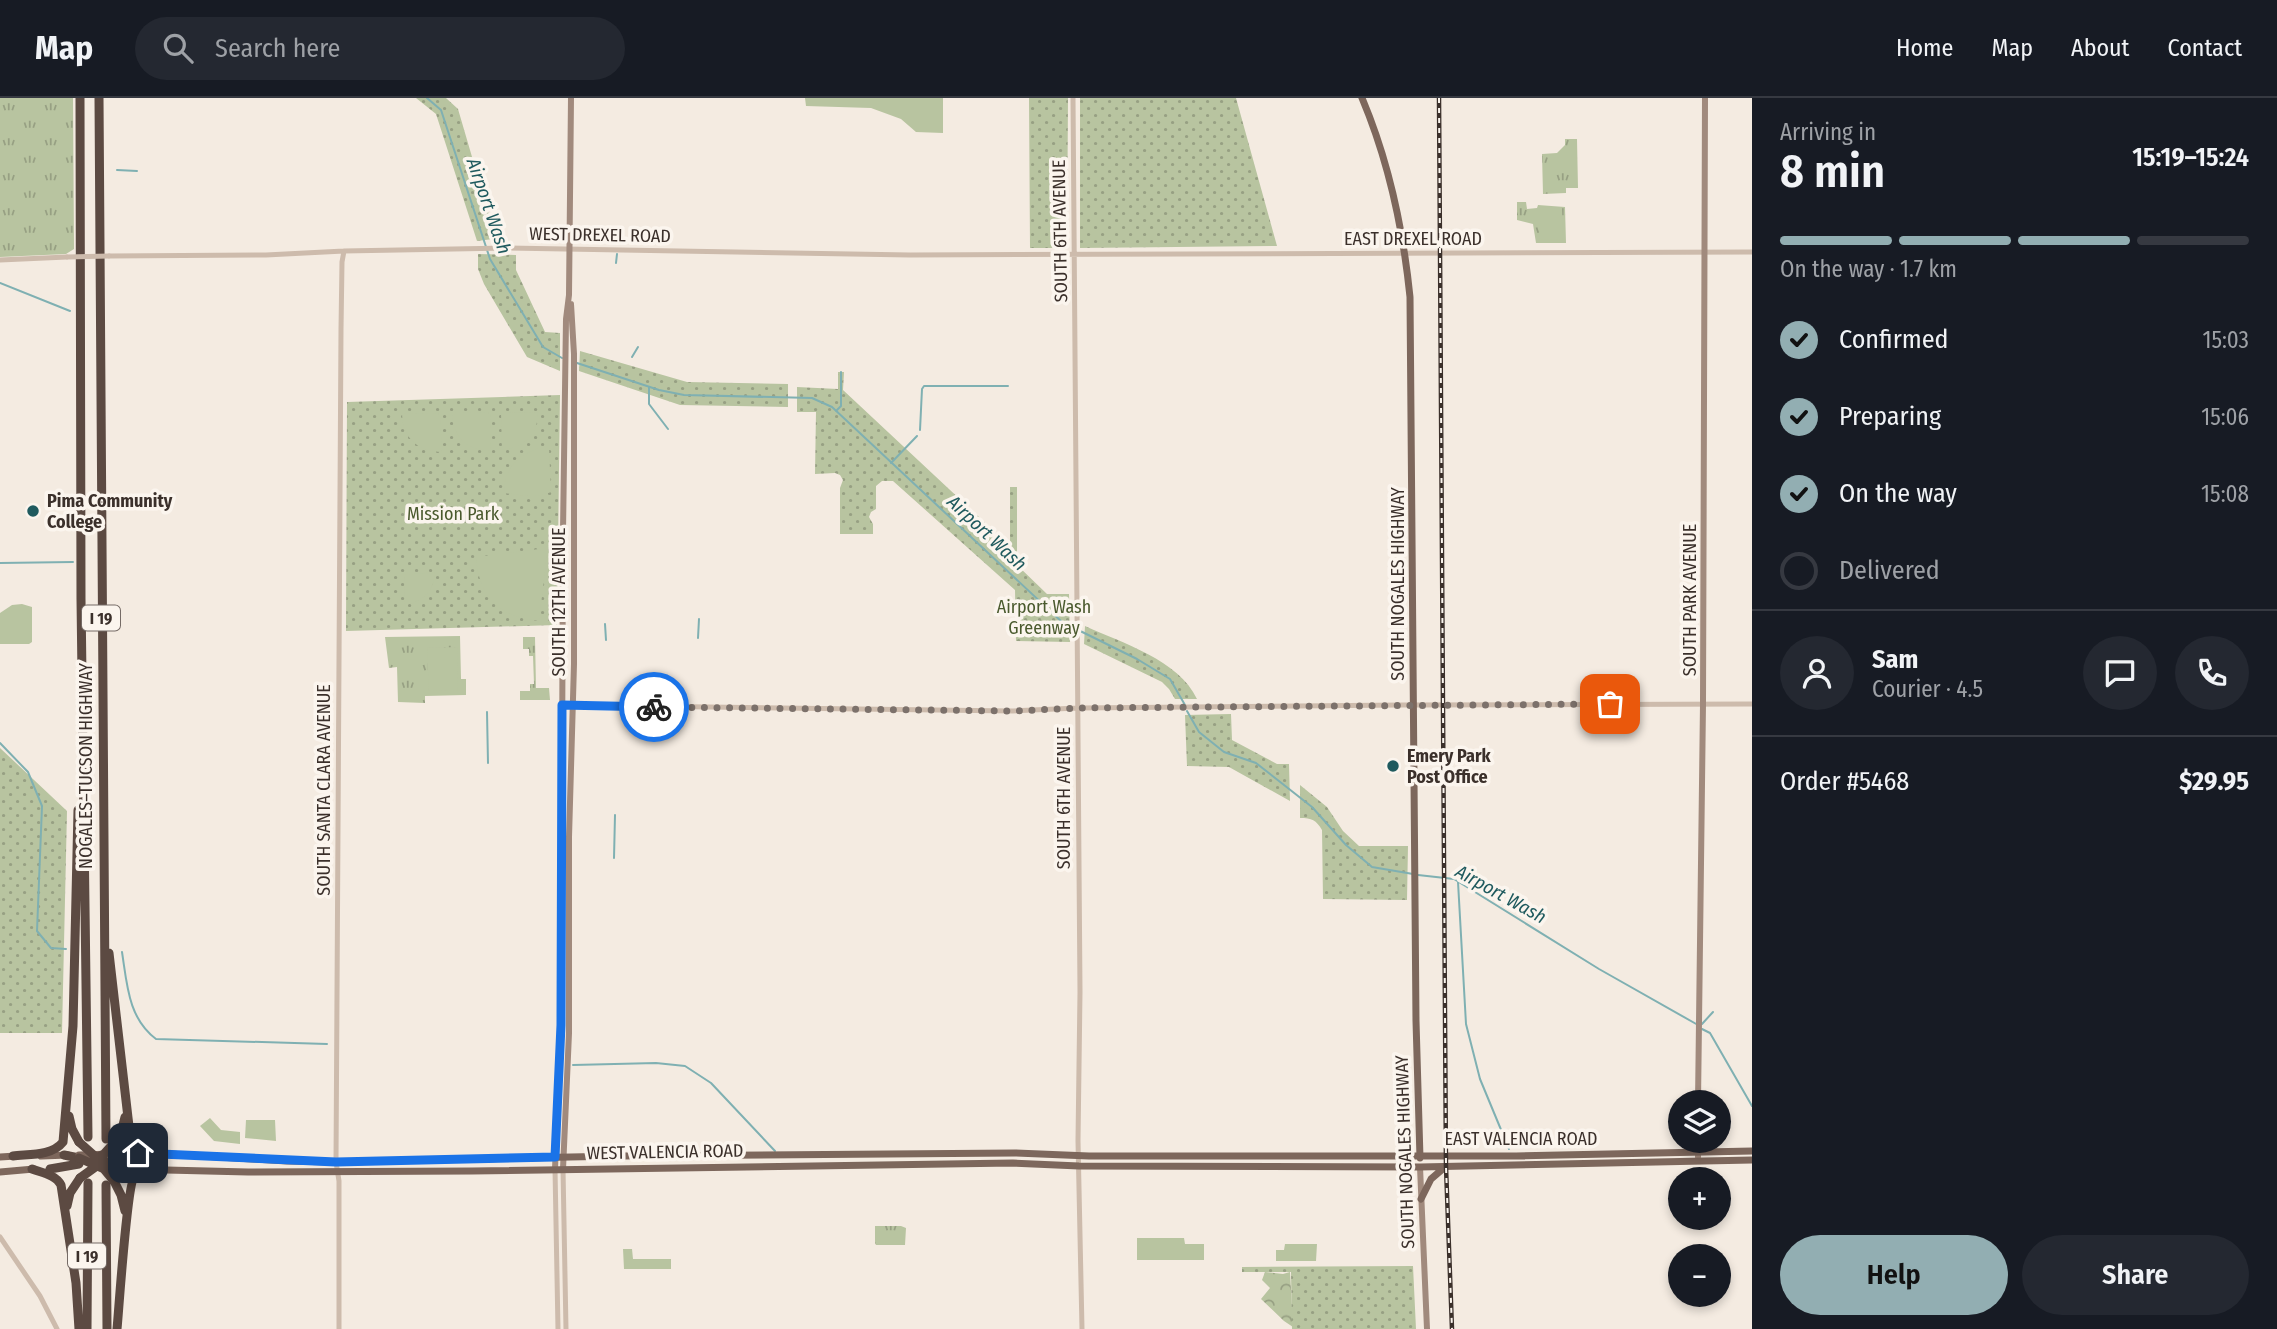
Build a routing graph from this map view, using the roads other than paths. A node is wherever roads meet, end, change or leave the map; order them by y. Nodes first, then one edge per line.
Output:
1 (80, 98) edge
2 (99, 98) edge
3 (571, 98) edge
4 (1073, 98) edge
5 (1362, 98) edge
6 (1705, 98) edge
7 (570, 248) junction
8 (344, 251) junction
9 (1706, 252) junction
10 (1752, 252) edge
11 (1405, 254) junction
12 (1073, 255) junction
13 (0, 260) edge
14 (569, 295) junction
15 (573, 628) junction
16 (562, 629) junction
17 (1703, 704) junction
18 (1752, 704) edge
19 (562, 705) junction
20 (1415, 705) junction
21 (573, 706) junction
22 (1078, 708) junction
23 (83, 740) junction
24 (103, 900) junction
25 (559, 1067) junction
26 (566, 1079) junction
27 (1698, 1090) edge
28 (67, 1104) junction
29 (126, 1109) junction
30 (83, 1140) junction
31 (1731, 1151) edge
32 (1752, 1151) edge
33 (1668, 1152) edge
34 (138, 1153) joint
35 (157, 1153) junction
36 (1698, 1153) edge
37 (1419, 1154) junction
38 (1607, 1154) junction
39 (64, 1155) joint
40 (13, 1156) junction
41 (791, 1156) junction
42 (1079, 1156) junction
43 (1203, 1156) junction
44 (1516, 1156) junction
45 (0, 1157) edge
46 (555, 1157) junction
47 (564, 1157) junction
48 (675, 1157) junction
49 (1698, 1160) junction
50 (1752, 1160) edge
51 (97, 1162) junction
52 (1607, 1164) junction
53 (337, 1166) junction
54 (791, 1166) junction
55 (1079, 1166) junction
56 (1203, 1166) junction
57 (1516, 1166) junction
58 (675, 1167) junction
59 (1420, 1167) junction
60 (1446, 1167) junction
61 (32, 1169) junction
62 (50, 1169) joint
63 (130, 1169) joint
64 (150, 1169) junction
65 (559, 1169) junction
66 (0, 1172) edge
67 (110, 1183) junction
68 (1421, 1199) junction
69 (66, 1215) junction
70 (126, 1220) junction
71 (0, 1237) edge
72 (57, 1329) edge
73 (79, 1329) edge
74 (87, 1329) edge
75 (107, 1329) edge
76 (117, 1329) edge
77 (340, 1329) edge
78 (558, 1329) edge
79 (566, 1329) edge
80 (1082, 1329) edge
81 (1427, 1329) edge

1 - 23 highway, NOGALES–TUCSON HIGHWAY / I 19
2 - 24 highway, NOGALES–TUCSON HIGHWAY / I 19
3 - 7 main road, SOUTH 12TH AVENUE
4 - 12 street, SOUTH 6TH AVENUE
5 - 11 main road, SOUTH NOGALES HIGHWAY
6 - 9 main road, SOUTH PARK AVENUE
7 - 8 street, WEST DREXEL ROAD
7 - 12 street, WEST DREXEL ROAD
7 - 14 main road, SOUTH 12TH AVENUE
8 - 13 street, WEST DREXEL ROAD, bridge
8 - 53 street, SOUTH SANTA CLARA AVENUE
9 - 10 street, EAST DREXEL ROAD
9 - 11 street, EAST DREXEL ROAD
9 - 17 main road, SOUTH PARK AVENUE
11 - 12 street, EAST DREXEL ROAD
11 - 20 main road, SOUTH NOGALES HIGHWAY
12 - 22 street, SOUTH 6TH AVENUE
14 - 15 main road, SOUTH 12TH AVENUE
14 - 16 main road, SOUTH 12TH AVENUE
15 - 16 main road
15 - 21 main road, SOUTH 12TH AVENUE
16 - 19 main road, SOUTH 12TH AVENUE
17 - 18 street
17 - 20 street
17 - 27 main road, SOUTH PARK AVENUE
19 - 21 street
19 - 25 main road, SOUTH 12TH AVENUE
20 - 22 street
20 - 37 main road, SOUTH NOGALES HIGHWAY
21 - 22 street
21 - 26 main road, SOUTH 12TH AVENUE
22 - 42 street, SOUTH 6TH AVENUE
23 - 28 highway
23 - 30 highway, NOGALES–TUCSON HIGHWAY / I 19
24 - 29 highway
24 - 51 highway, NOGALES–TUCSON HIGHWAY / I 19
25 - 26 main road
25 - 46 main road, SOUTH 12TH AVENUE
26 - 47 main road, SOUTH 12TH AVENUE
28 - 30 highway
28 - 40 highway
29 - 35 highway
29 - 51 highway
30 - 51 highway, bridge
31 - 32 main road, EAST VALENCIA ROAD
33 - 38 main road, EAST VALENCIA ROAD
34 - 35 main road, WEST VALENCIA ROAD
34 - 51 highway
35 - 53 main road, WEST VALENCIA ROAD
36 - 49 main road
37 - 43 main road, EAST VALENCIA ROAD
37 - 44 main road, EAST VALENCIA ROAD
37 - 59 main road, SOUTH NOGALES HIGHWAY
38 - 44 main road, EAST VALENCIA ROAD
38 - 52 main road
39 - 40 main road
39 - 51 highway
40 - 45 main road
41 - 42 main road, WEST VALENCIA ROAD
41 - 48 main road, WEST VALENCIA ROAD
41 - 54 main road
42 - 43 main road, EAST VALENCIA ROAD
42 - 55 street, SOUTH 6TH AVENUE
43 - 56 main road
44 - 57 main road
46 - 47 main road, WEST VALENCIA ROAD
46 - 53 main road, WEST VALENCIA ROAD
46 - 65 main road, SOUTH 12TH AVENUE
47 - 48 main road, WEST VALENCIA ROAD
47 - 65 main road, SOUTH 12TH AVENUE
48 - 58 main road
49 - 50 main road, EAST VALENCIA ROAD
49 - 52 main road, EAST VALENCIA ROAD
51 - 62 highway
51 - 63 highway
51 - 67 highway, bridge
51 - 69 highway
51 - 74 highway, NOGALES–TUCSON HIGHWAY / I 19
52 - 57 main road, EAST VALENCIA ROAD
53 - 64 main road, WEST VALENCIA ROAD
53 - 65 main road, WEST VALENCIA ROAD
53 - 77 street, SOUTH SANTA CLARA AVENUE
54 - 55 main road, WEST VALENCIA ROAD
54 - 58 main road, WEST VALENCIA ROAD
55 - 56 main road, EAST VALENCIA ROAD
55 - 80 street, SOUTH 6TH AVENUE
56 - 59 main road, EAST VALENCIA ROAD
57 - 60 main road, EAST VALENCIA ROAD
58 - 65 main road, WEST VALENCIA ROAD
59 - 60 main road, EAST VALENCIA ROAD
59 - 68 main road, SOUTH NOGALES HIGHWAY
60 - 68 main road
61 - 62 main road
61 - 66 main road
61 - 69 highway
63 - 64 main road, WEST VALENCIA ROAD
64 - 70 highway
65 - 78 street, SOUTH 12TH AVENUE
65 - 79 street, SOUTH 12TH AVENUE
67 - 70 highway
67 - 75 highway, I 19
68 - 81 main road, SOUTH NOGALES HIGHWAY
69 - 73 highway
70 - 76 highway
71 - 72 street

